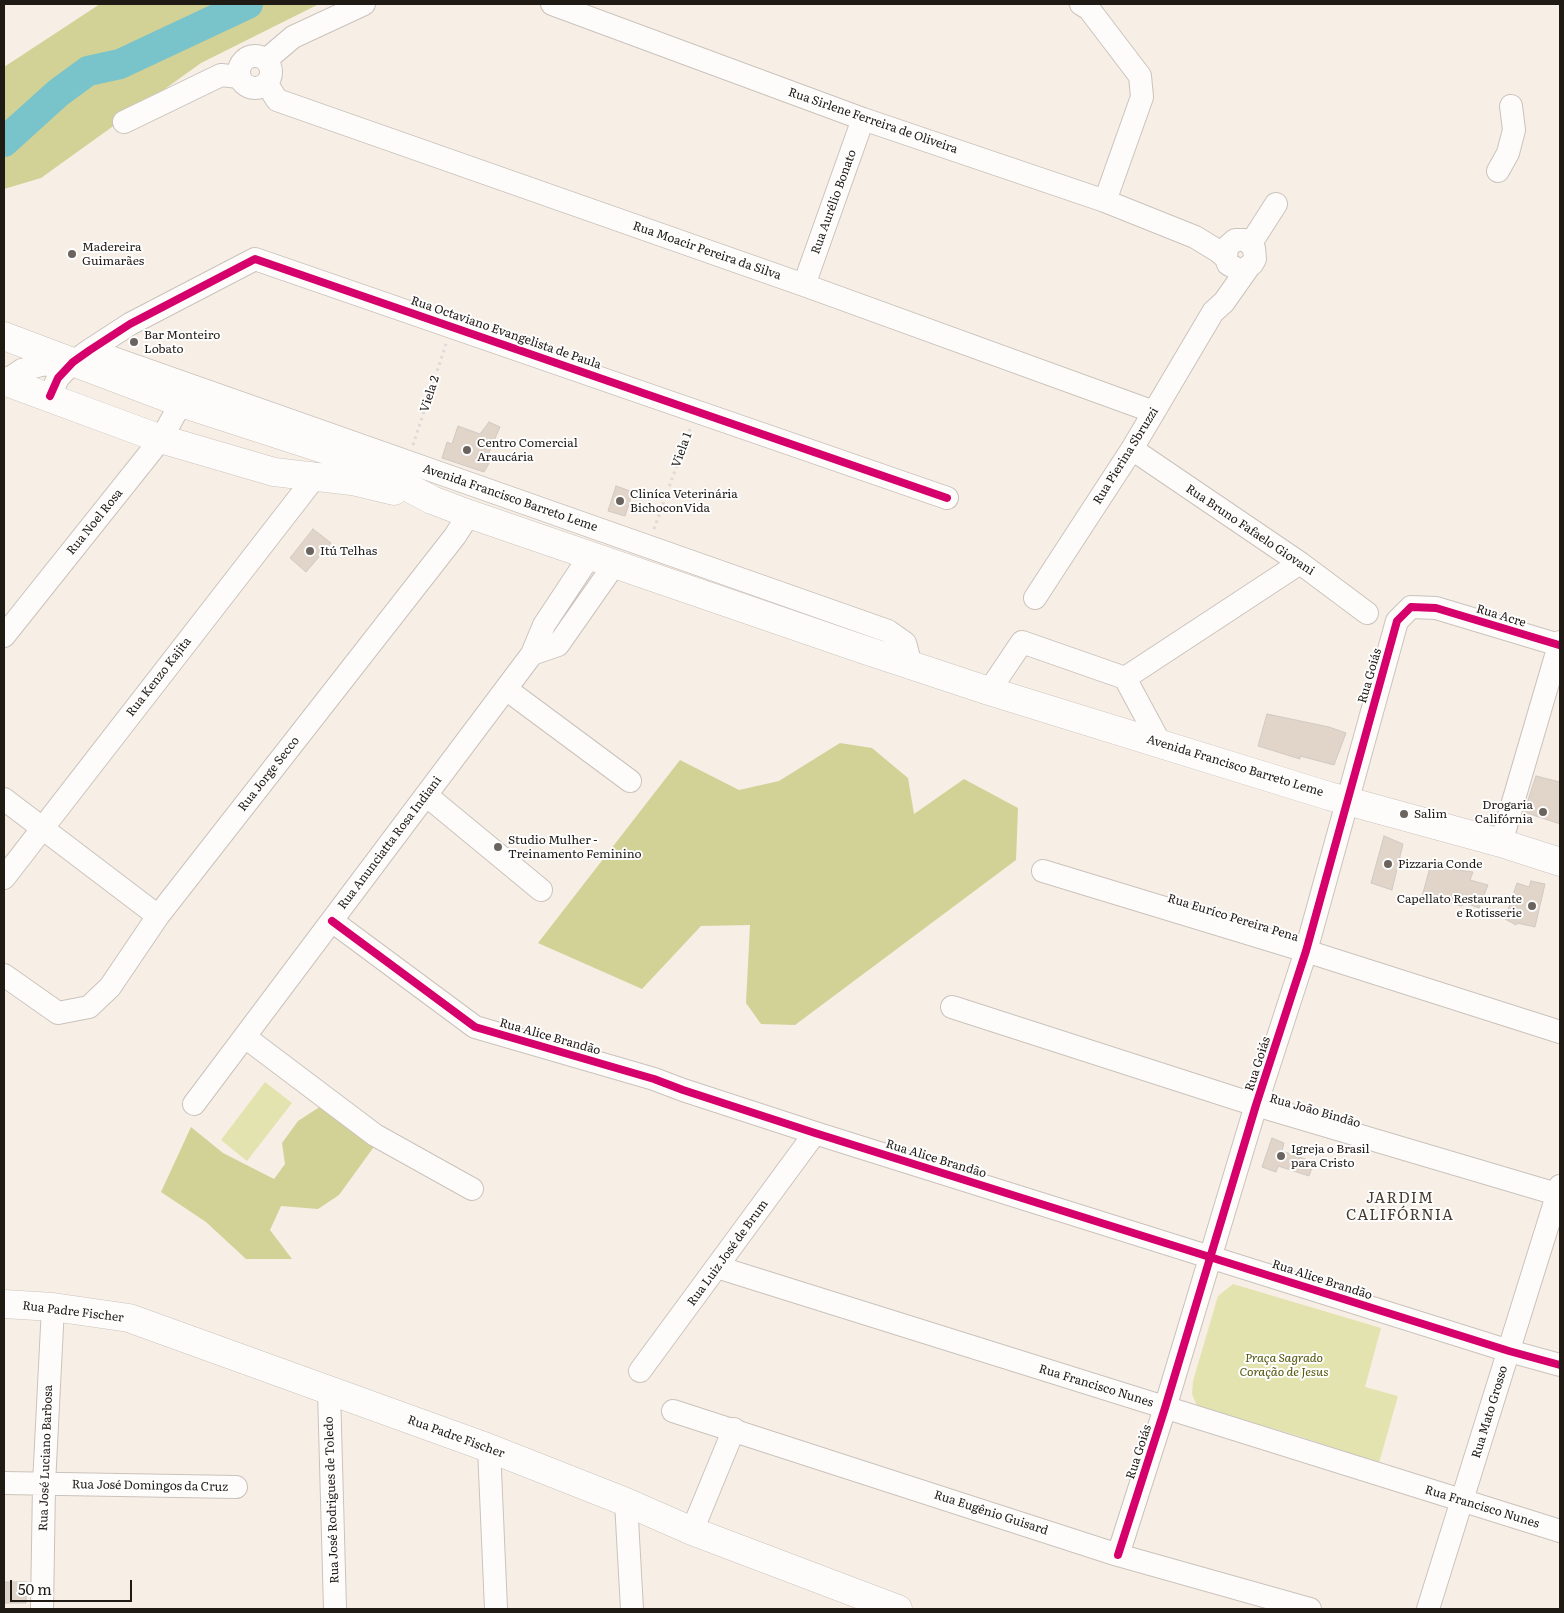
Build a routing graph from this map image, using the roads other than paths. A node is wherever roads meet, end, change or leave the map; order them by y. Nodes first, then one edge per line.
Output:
1 (364, 4) edge
2 (552, 4) edge
3 (1080, 4) edge
4 (266, 60) junction
5 (239, 77) junction
6 (267, 84) junction
7 (1511, 106) dead end
8 (863, 119) junction
9 (124, 122) dead end
10 (1498, 171) dead end
11 (1105, 201) junction
12 (1276, 204) dead end
13 (1237, 255) junction
14 (804, 285) junction
15 (4, 336) edge
16 (82, 356) junction
17 (4, 381) edge
18 (50, 396) junction
19 (181, 403) junction
20 (1154, 412) junction
21 (161, 439) junction
22 (1132, 449) junction
23 (315, 477) junction
24 (947, 498) dead end
25 (432, 500) junction
26 (468, 514) junction
27 (601, 561) junction
28 (1300, 563) junction
29 (1035, 598) dead end
30 (1436, 608) joint
31 (1367, 613) dead end
32 (4, 636) edge
33 (1560, 644) edge
34 (911, 665) junction
35 (1125, 678) junction
36 (506, 689) junction
37 (989, 691) junction
38 (1160, 743) junction
39 (630, 781) dead end
40 (426, 795) junction
41 (4, 799) edge
42 (1347, 801) junction
43 (42, 828) junction
44 (1501, 843) junction
45 (1560, 862) edge
46 (1042, 871) dead end
47 (4, 878) edge
48 (541, 890) dead end
49 (158, 916) junction
50 (332, 921) junction
51 (1306, 952) junction
52 (4, 975) edge
53 (952, 1007) dead end
54 (1560, 1032) edge
55 (245, 1037) junction
56 (194, 1104) dead end
57 (1256, 1105) junction
58 (814, 1133) junction
59 (472, 1189) dead end
60 (1560, 1192) edge
61 (1210, 1256) junction
62 (717, 1267) junction
63 (4, 1304) edge
64 (53, 1307) junction
65 (1509, 1351) junction
66 (1560, 1366) edge
67 (640, 1371) dead end
68 (329, 1391) junction
69 (1165, 1408) junction
70 (673, 1411) dead end
71 (734, 1429) junction
72 (489, 1448) junction
73 (4, 1483) edge
74 (44, 1484) junction
75 (236, 1487) dead end
76 (626, 1502) junction
77 (1462, 1502) junction
78 (692, 1531) junction
79 (1560, 1531) edge
80 (1118, 1555) junction
81 (42, 1609) edge
82 (335, 1609) edge
83 (496, 1609) edge
84 (632, 1609) edge
85 (898, 1609) edge
86 (1310, 1609) edge
87 (1428, 1609) edge

1 - 4 street
2 - 8 street, Rua Sirlene Ferreira de Oliveira
3 - 11 street
4 - 5 street
4 - 6 street
5 - 6 street
5 - 9 street
6 - 14 street, Rua Moacir Pereira da Silva
7 - 10 street
8 - 11 street, Rua Sirlene Ferreira de Oliveira
8 - 14 street, Rua Aurélio Bonato
11 - 13 street, Rua Sirlene Ferreira de Oliveira
12 - 13 street, Rua Pierina Sbruzzi
13 - 20 street, Rua Pierina Sbruzzi
14 - 20 street, Rua Moacir Pereira da Silva
15 - 16 main road, Avenida Francisco Barreto Leme
16 - 17 street
16 - 18 street
16 - 19 main road, Avenida Francisco Barreto Leme
16 - 24 street, Rua Octaviano Evangelista de Paula
16 - 34 street, Avenida Francisco Barreto Leme
17 - 18 main road, Avenida Francisco Barreto Leme
18 - 21 main road, Avenida Francisco Barreto Leme
19 - 21 street, Rua Noel Rosa
19 - 25 main road, Avenida Francisco Barreto Leme
20 - 22 street, Rua Pierina Sbruzzi
21 - 23 main road, Avenida Francisco Barreto Leme
21 - 32 street, Rua Noel Rosa
22 - 28 street, Rua Bruno Fafaelo Giovani
22 - 29 street, Rua Pierina Sbruzzi
23 - 25 main road, Avenida Francisco Barreto Leme
23 - 43 street, Rua Kenzo Kajita
25 - 26 main road, Avenida Francisco Barreto Leme
26 - 27 main road, Avenida Francisco Barreto Leme
26 - 49 street, Rua Jorge Secco
27 - 34 main road, Avenida Francisco Barreto Leme
27 - 36 street, Rua Anunciatta Rosa Indiani
28 - 31 street, Rua Bruno Fafaelo Giovani
28 - 35 street
30 - 33 street, Rua Acre
30 - 42 street, Rua Goiás
33 - 44 street
34 - 37 main road, Avenida Francisco Barreto Leme
35 - 37 street
35 - 38 street
36 - 39 street
36 - 40 street, Rua Anunciatta Rosa Indiani
37 - 38 main road, Avenida Francisco Barreto Leme
38 - 42 main road, Avenida Francisco Barreto Leme
40 - 48 street
40 - 50 street, Rua Anunciatta Rosa Indiani
41 - 43 street
42 - 44 main road, Avenida Francisco Barreto Leme
42 - 51 street, Rua Goiás
43 - 47 street, Rua Kenzo Kajita
43 - 49 street
44 - 45 main road, Avenida Francisco Barreto Leme
46 - 51 street, Rua Euríco Pereira Pena
49 - 52 street, Rua Jorge Secco
50 - 55 street, Rua Anunciatta Rosa Indiani
50 - 58 street, Rua Alice Brandão
51 - 54 street, Rua Euríco Pereira Pena
51 - 57 street, Rua Goiás
53 - 57 street, Rua João Bindão
55 - 56 street, Rua Anunciatta Rosa Indiani
55 - 59 street
57 - 60 street, Rua João Bindão
57 - 61 street, Rua Goiás
58 - 61 street, Rua Alice Brandão
58 - 62 street, Rua Luiz José de Brum
60 - 65 street, Rua Mato Grosso
61 - 65 street, Rua Alice Brandão
61 - 69 street, Rua Goiás
62 - 67 street, Rua Luiz José de Brum
62 - 69 street, Rua Francisco Nunes
63 - 64 main road, Rua Padre Fischer
64 - 68 main road, Rua Padre Fischer
64 - 74 street, Rua José Luciano Barbosa
65 - 66 street, Rua Alice Brandão
65 - 77 street, Rua Mato Grosso
68 - 72 main road, Rua Padre Fischer
68 - 82 street, Rua José Rodrigues de Toledo
69 - 77 street, Rua Francisco Nunes
69 - 80 street, Rua Goiás
70 - 71 street, Rua Eugênio Guisard
71 - 78 street
71 - 80 street, Rua Eugênio Guisard
72 - 76 main road, Rua Padre Fischer
72 - 83 street
73 - 74 street, Rua José Domingos da Cruz
74 - 75 street, Rua José Domingos da Cruz
74 - 81 street, Rua José Luciano Barbosa
76 - 78 main road, Rua Padre Fischer
76 - 84 street
77 - 79 street, Rua Francisco Nunes
77 - 87 street, Rua Mato Grosso
78 - 85 main road, Rua Padre Fischer
80 - 86 street, Rua Eugênio Guisard

